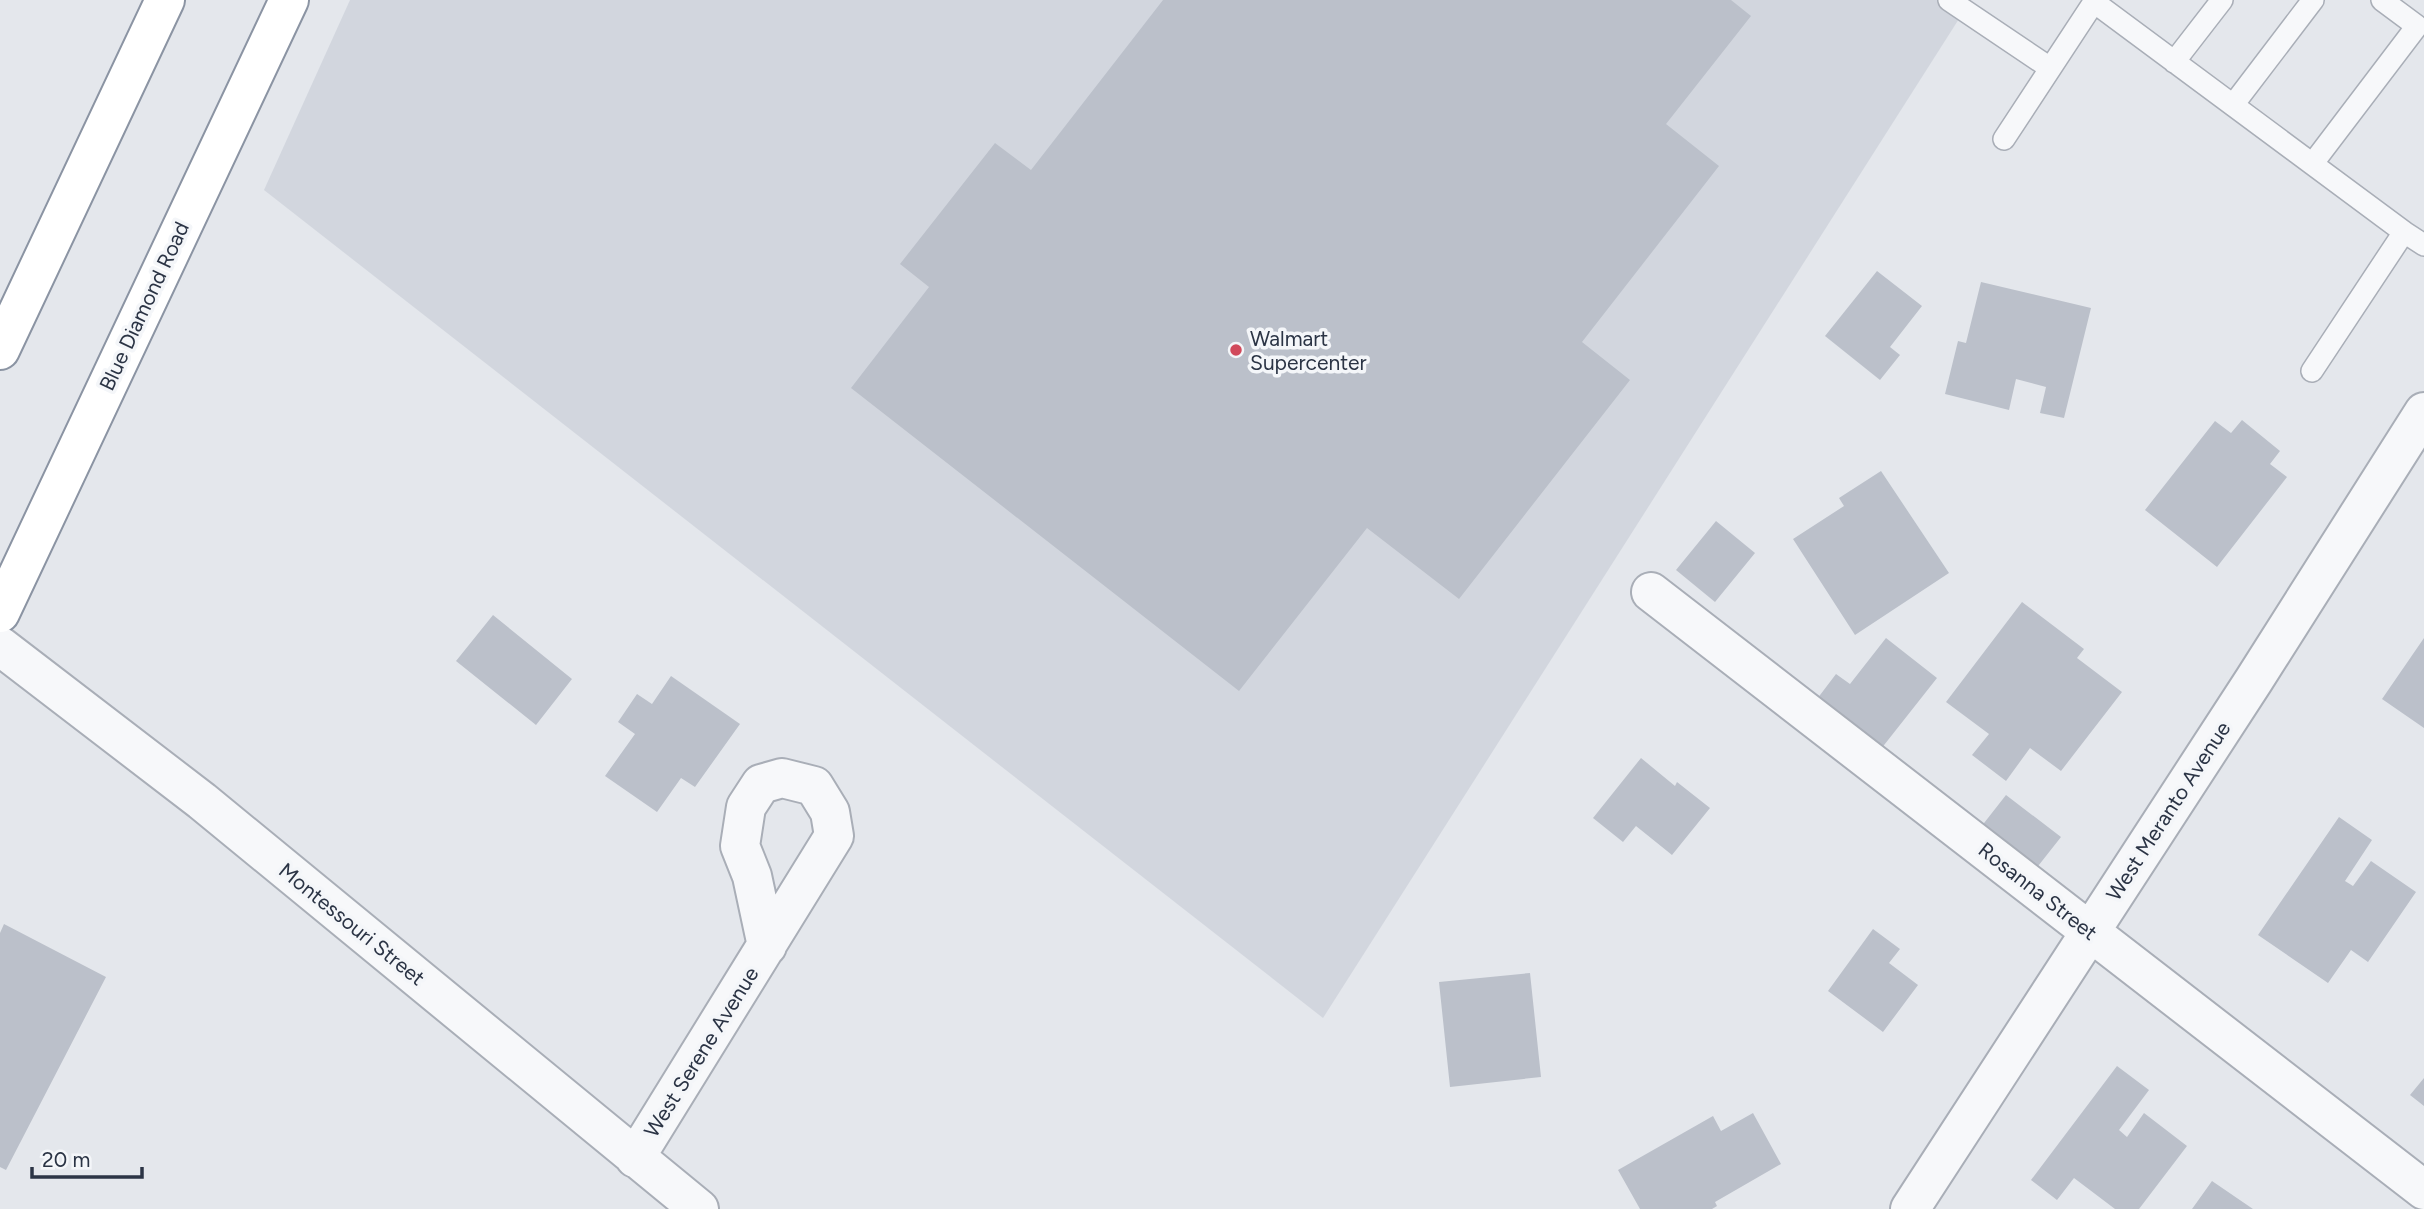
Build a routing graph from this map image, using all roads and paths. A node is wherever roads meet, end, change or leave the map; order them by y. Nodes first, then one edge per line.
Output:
1 (165, 0) edge
2 (289, 0) edge
3 (1949, 0) edge
4 (2222, 0) edge
5 (2313, 0) edge
6 (2382, 0) edge
7 (2174, 62) junction
8 (2050, 68) junction
9 (2233, 105) junction
10 (2004, 139) dead end
11 (2313, 163) junction
12 (2404, 232) junction
13 (2424, 245) edge
14 (0, 350) edge
15 (2312, 371) dead end
16 (2424, 412) edge
17 (1651, 592) dead end
18 (0, 613) edge
19 (0, 646) edge
20 (2090, 931) junction
21 (767, 946) dead end
22 (635, 1158) junction
23 (2424, 1190) edge
24 (699, 1209) edge
25 (1910, 1209) edge

1 - 14 highway
2 - 18 highway, Blue Diamond Road
3 - 8 lane
4 - 7 lane
5 - 9 lane
6 - 11 lane
7 - 8 lane
7 - 9 lane
8 - 10 lane
9 - 11 lane
11 - 12 lane
12 - 13 lane
12 - 15 lane
16 - 20 street, West Meranto Avenue
17 - 20 street, Rosanna Street
19 - 22 street, Montessouri Street
20 - 23 street, Rosanna Street
20 - 25 street, West Meranto Avenue
21 - 22 street, West Serene Avenue
22 - 24 street, Montessouri Street

